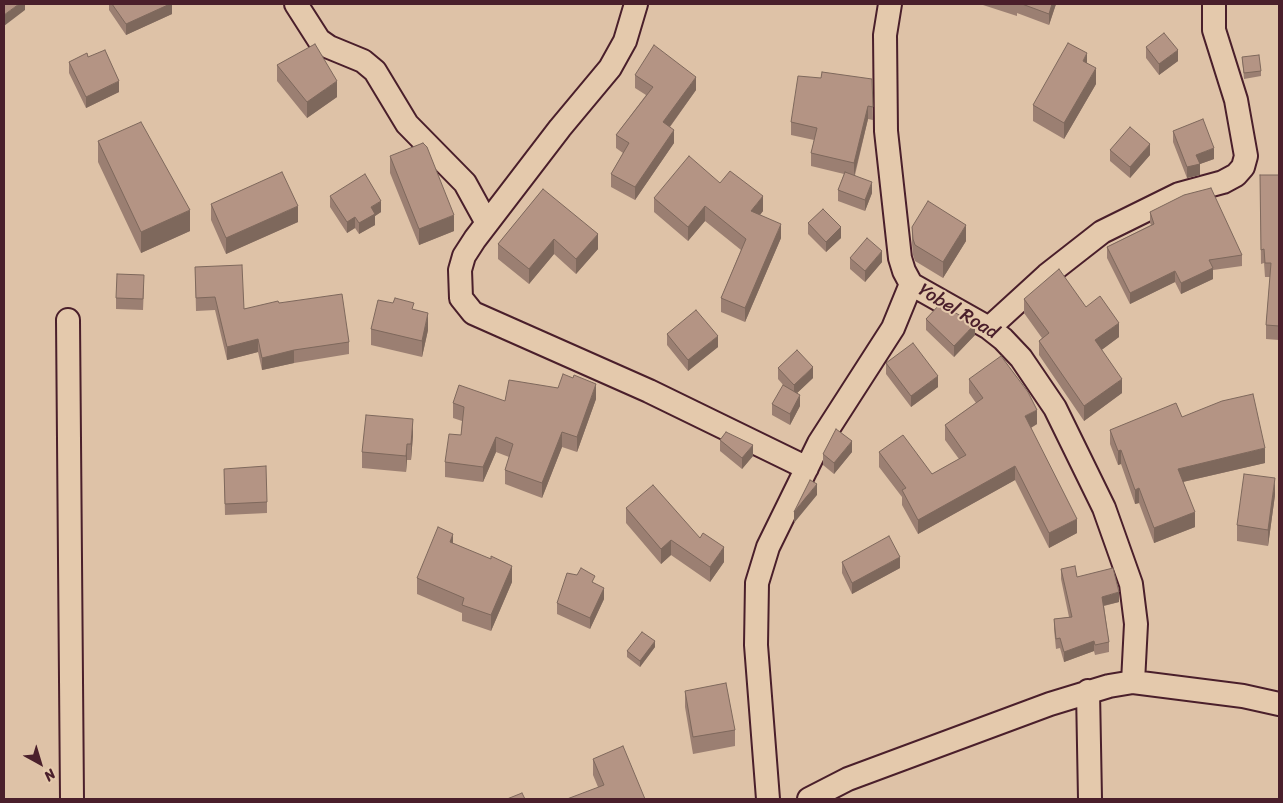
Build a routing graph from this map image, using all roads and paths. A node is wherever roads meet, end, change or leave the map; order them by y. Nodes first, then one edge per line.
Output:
1 (296, 4) edge
2 (636, 4) edge
3 (890, 4) edge
4 (1214, 4) edge
5 (486, 223) junction
6 (911, 284) junction
7 (68, 320) dead end
8 (989, 328) junction
9 (807, 468) junction
10 (1132, 682) junction
11 (1088, 691) junction
12 (1279, 704) edge
13 (72, 799) edge
14 (768, 799) edge
15 (809, 799) edge
16 (1090, 799) edge

1 - 5 street
2 - 5 street
3 - 6 street, Yobel Road
4 - 8 street
5 - 9 street
6 - 8 street, Yobel Road
6 - 9 street
7 - 13 street
8 - 10 street, Yobel Road
9 - 14 street
10 - 11 street
10 - 12 street
11 - 15 street
11 - 16 street

